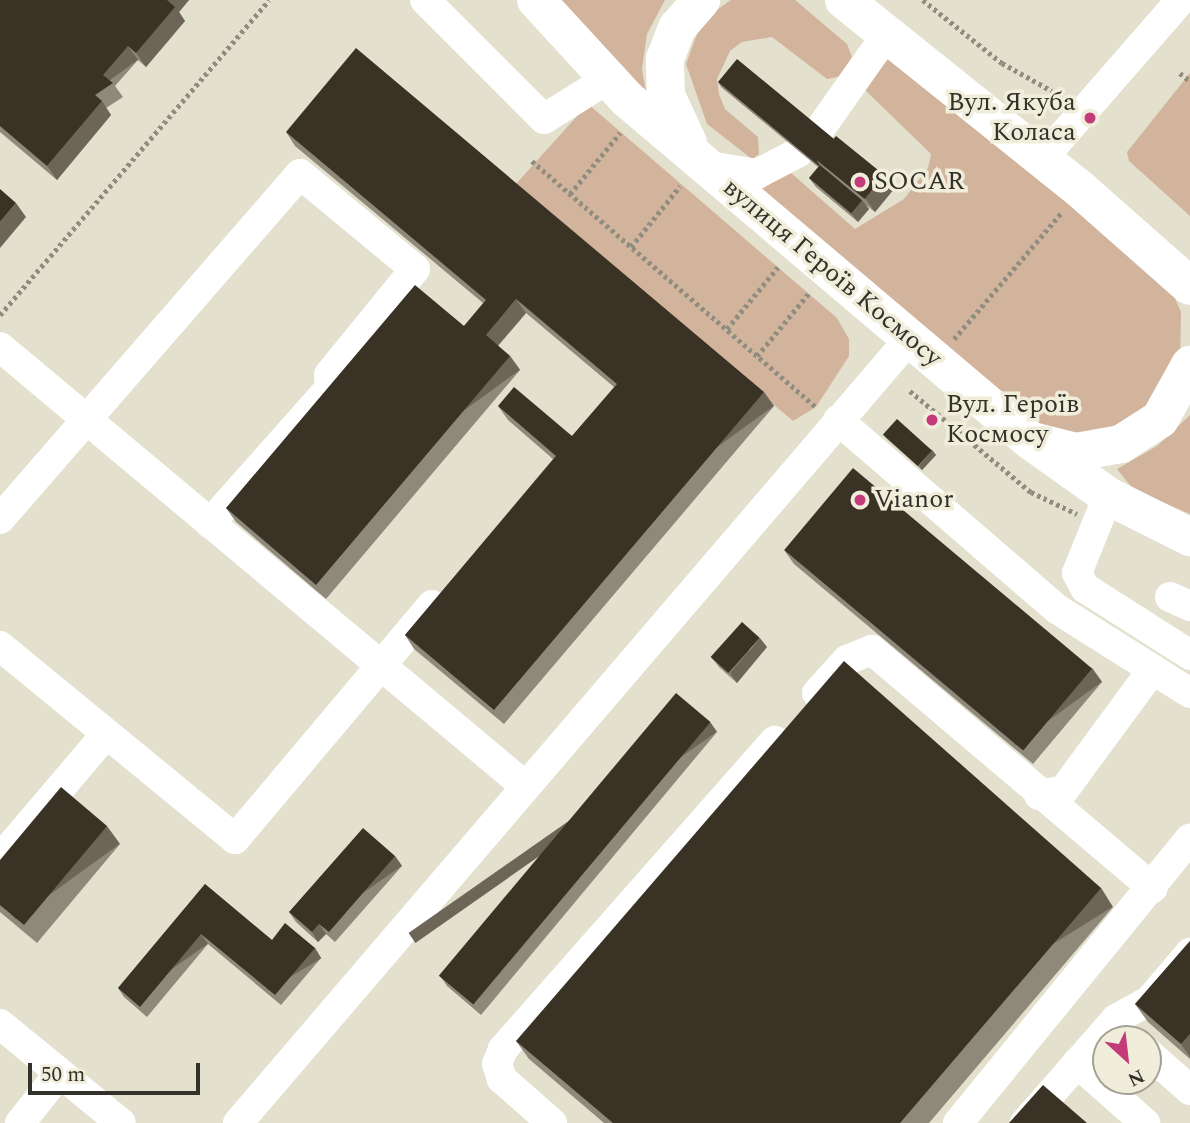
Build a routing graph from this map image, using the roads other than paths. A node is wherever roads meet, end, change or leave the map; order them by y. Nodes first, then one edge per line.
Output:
1 (425, 0) edge
2 (536, 0) edge
3 (701, 0) edge
4 (844, 0) edge
5 (1181, 0) edge
6 (887, 34) junction
7 (606, 80) junction
8 (820, 129) edge
9 (799, 152) edge
10 (1043, 158) junction
11 (694, 171) junction
12 (1180, 278) edge
13 (1190, 310) edge
14 (909, 338) junction
15 (0, 347) edge
16 (1190, 365) edge
17 (827, 414) junction
18 (86, 419) junction
19 (1031, 441) junction
20 (1108, 496) junction
21 (0, 519) edge
22 (210, 523) junction
23 (1190, 537) edge
24 (451, 582) edge
25 (0, 646) edge
26 (1190, 655) edge
27 (381, 666) junction
28 (1153, 668) junction
29 (1190, 693) edge
30 (107, 734) junction
31 (525, 786) junction
32 (1039, 795) junction
33 (1190, 839) edge
34 (0, 859) edge
35 (1153, 888) junction
36 (1190, 953) edge
37 (0, 1024) edge
38 (1128, 1025) edge
39 (1092, 1052) edge
40 (1077, 1063) junction
41 (1162, 1065) edge
42 (59, 1074) junction
43 (1190, 1090) edge
44 (20, 1123) edge
45 (121, 1123) edge
46 (237, 1123) edge
47 (552, 1123) edge
48 (958, 1123) edge
49 (1025, 1123) edge
50 (1145, 1123) edge

1 - 7 street
2 - 7 main road, вулиця Героїв Космосу
3 - 11 main road
4 - 6 main road
5 - 10 street
6 - 8 street
6 - 10 main road
7 - 11 main road, вулиця Героїв Космосу
9 - 11 street
10 - 12 main road
11 - 14 main road, вулиця Героїв Космосу
12 - 13 main road
14 - 17 street
14 - 19 main road, вулиця Героїв Космосу
15 - 18 street
16 - 19 main road
17 - 28 street
17 - 31 street
18 - 21 street
18 - 22 street
18 - 22 street
19 - 20 main road, вулиця Героїв Космосу
20 - 23 main road, вулиця Героїв Космосу
20 - 26 street
22 - 27 street
24 - 27 street
25 - 30 street
27 - 30 street
27 - 31 street
28 - 29 street
28 - 32 street
30 - 34 street
31 - 46 street
32 - 35 street
32 - 47 street
33 - 35 street
35 - 48 street
36 - 38 street
37 - 42 street
39 - 40 street
40 - 49 street
40 - 50 street
41 - 43 street
42 - 44 street
42 - 45 street

